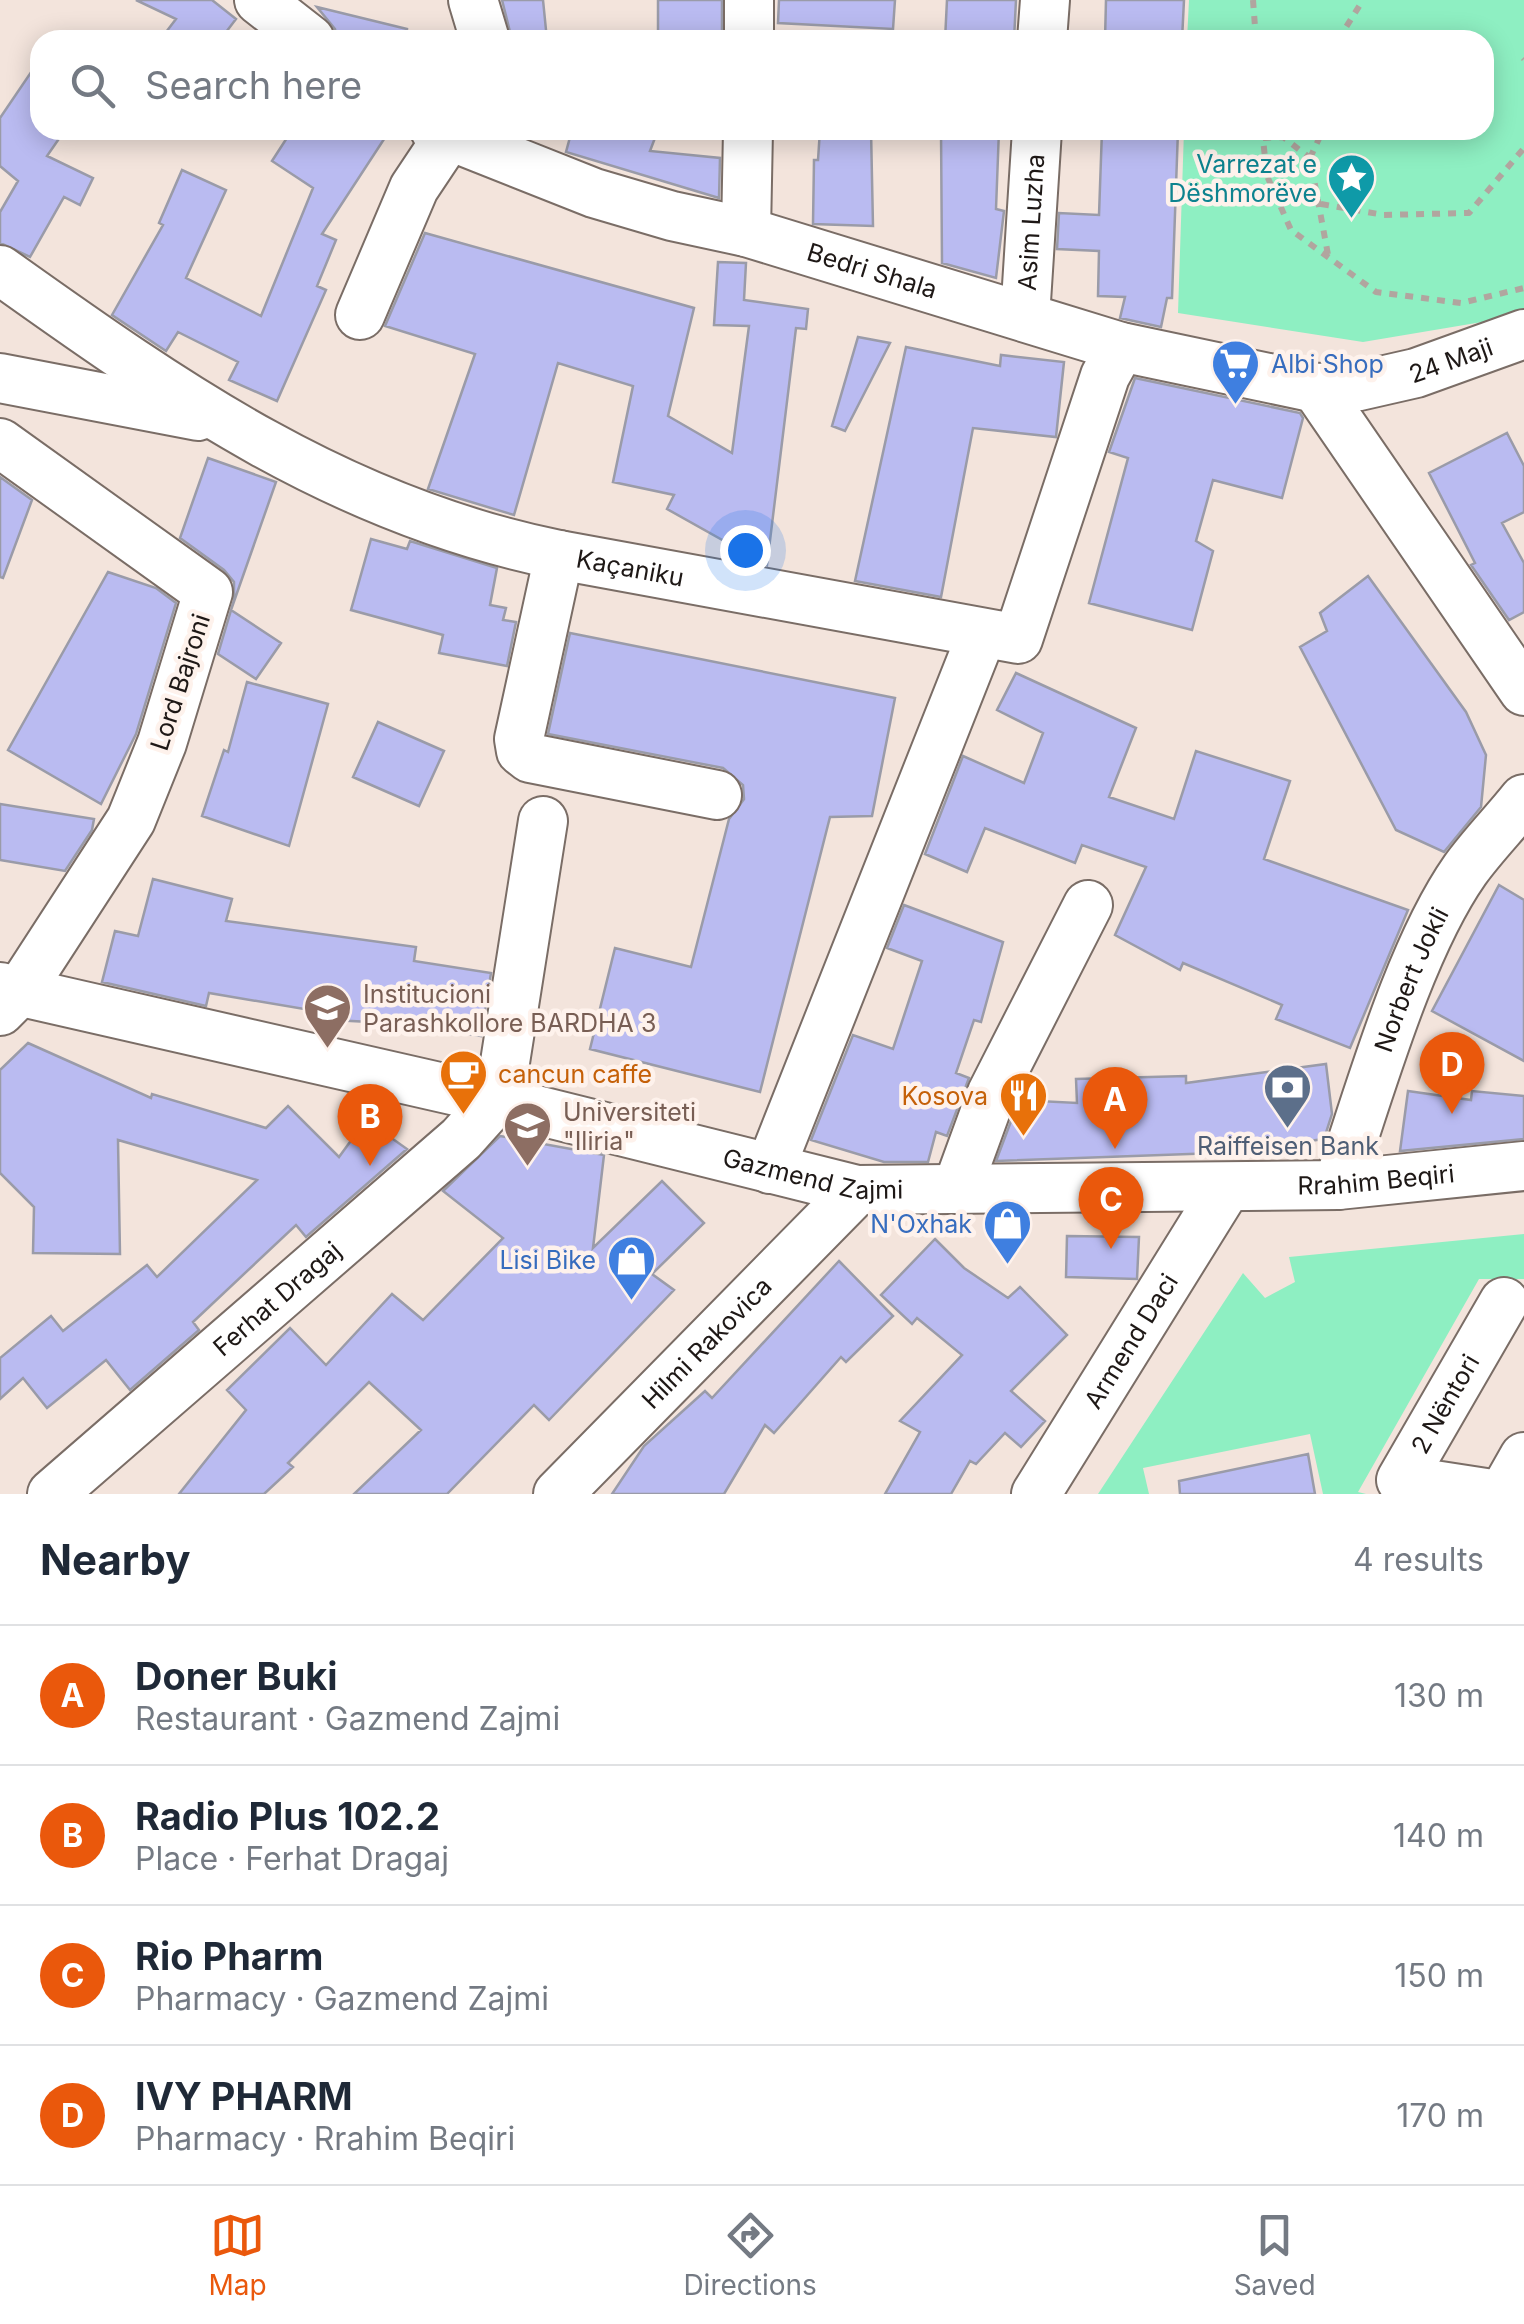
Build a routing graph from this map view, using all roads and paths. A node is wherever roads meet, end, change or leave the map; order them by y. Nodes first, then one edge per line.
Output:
1 (259, 0) edge
2 (473, 0) edge
3 (750, 0) edge
4 (1044, 0) edge
5 (1254, 0) edge
6 (1363, 0) edge
7 (297, 30) edge
8 (482, 30) edge
9 (749, 30) edge
10 (1042, 30) edge
11 (1256, 30) edge
12 (1344, 30) edge
13 (438, 140) edge
14 (478, 140) edge
15 (748, 140) edge
16 (1036, 140) edge
17 (1263, 140) edge
18 (1287, 140) edge
19 (1319, 140) edge
20 (516, 147) edge
21 (1524, 148) edge
22 (1310, 158) junction
23 (1321, 204) junction
24 (746, 232) junction
25 (1330, 262) junction
26 (0, 270) edge
27 (1524, 288) edge
28 (360, 315) dead end
29 (1025, 316) junction
30 (1524, 334) edge
31 (1121, 346) junction
32 (0, 378) edge
33 (1316, 388) junction
34 (222, 420) junction
35 (0, 443) edge
36 (558, 556) junction
37 (982, 634) junction
38 (1524, 691) edge
39 (717, 796) dead end
40 (1524, 799) edge
41 (543, 821) dead end
42 (1088, 904) dead end
43 (6, 996) edge
44 (496, 1100) junction
45 (1524, 1166) edge
46 (770, 1169) junction
47 (1338, 1185) junction
48 (1226, 1188) junction
49 (857, 1190) junction
50 (958, 1190) junction
51 (1504, 1302) dead end
52 (1524, 1457) edge
53 (574, 1483) edge
54 (52, 1494) edge
55 (1036, 1494) edge
56 (1492, 1494) edge
57 (1504, 1494) edge

1 - 7 street
2 - 8 street
3 - 9 street
4 - 10 street
5 - 11 path
6 - 12 path
13 - 28 street
14 - 20 street, Bedri Shala
15 - 24 street
16 - 29 street, Asim Luzha
17 - 25 path
18 - 22 path
19 - 22 path
20 - 24 street, Bedri Shala
21 - 23 path
22 - 23 path
23 - 25 path
24 - 29 street, Bedri Shala
25 - 27 path
26 - 34 street, Kaçaniku
29 - 31 street, Bedri Shala
30 - 33 street, 24 Maji
31 - 33 street, Bedri Shala
31 - 37 street, Kaçaniku
32 - 34 street
33 - 38 street
34 - 36 street, Kaçaniku
35 - 43 street, Lord Bajroni
36 - 37 street, Kaçaniku
36 - 39 street
37 - 46 street
40 - 47 street, Norbert Jokli
41 - 44 street
42 - 50 street
43 - 44 street, Gazmend Zajmi
44 - 46 street, Gazmend Zajmi
44 - 54 street, Ferhat Dragaj
45 - 47 street, Rrahim Beqiri
46 - 49 street, Gazmend Zajmi
47 - 48 street, Rrahim Beqiri
48 - 50 street, Gazmend Zajmi
48 - 55 street, Armend Daci
49 - 50 street, Gazmend Zajmi
49 - 53 street, Hilmi Rakovica
51 - 56 street, 2 Nëntori
52 - 57 street

